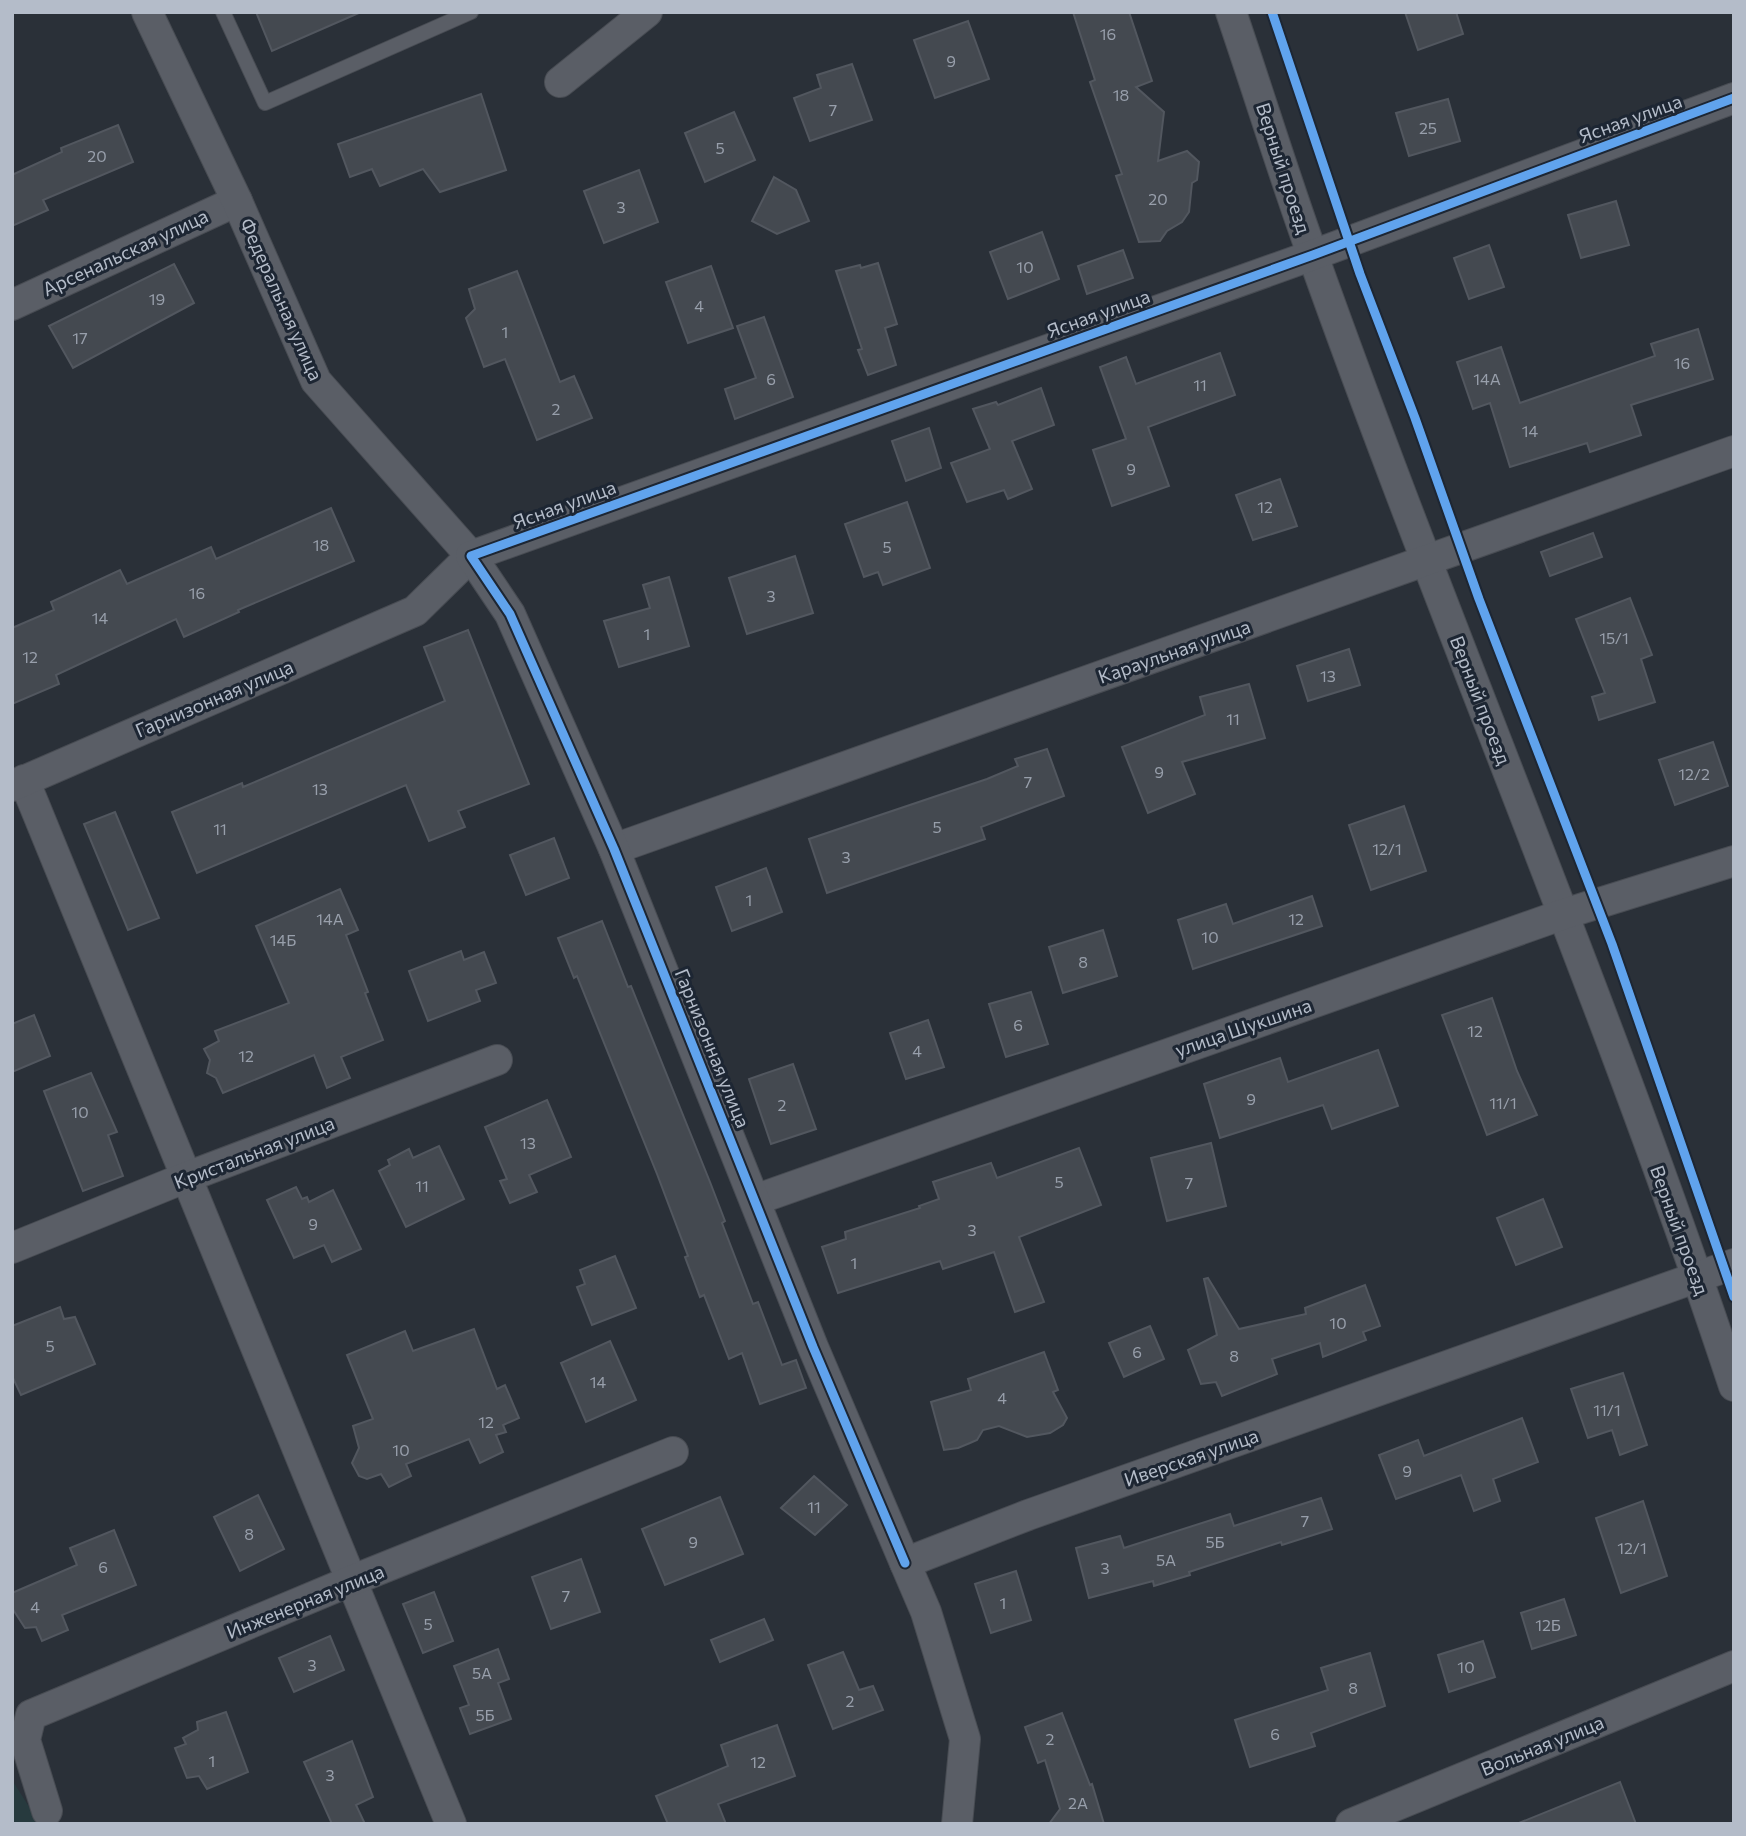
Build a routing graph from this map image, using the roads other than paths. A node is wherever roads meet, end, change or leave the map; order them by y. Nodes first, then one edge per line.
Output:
1 (146, 12) edge
2 (223, 12) edge
3 (471, 12) edge
4 (647, 12) edge
5 (1231, 12) edge
6 (560, 82) dead end
7 (1734, 98) edge
8 (237, 201) junction
9 (1313, 255) junction
10 (12, 304) edge
11 (1734, 451) edge
12 (471, 556) junction
13 (1427, 561) junction
14 (18, 783) edge
15 (614, 849) junction
16 (1734, 861) edge
17 (1564, 914) junction
18 (497, 1060) dead end
19 (187, 1177) junction
20 (755, 1200) junction
21 (12, 1248) edge
22 (1734, 1265) edge
23 (1698, 1278) junction
24 (1734, 1386) edge
25 (673, 1452) dead end
26 (905, 1563) junction
27 (353, 1580) junction
28 (1734, 1666) edge
29 (47, 1811) dead end
30 (451, 1824) edge
31 (957, 1824) edge
32 (1351, 1824) edge

1 - 8 street, Федеральная улица
2 - 3 lane
4 - 6 street
5 - 9 street, Верный проезд
7 - 9 street, Ясная улица
8 - 10 street, Арсенальская улица
8 - 12 street, Федеральная улица
9 - 12 street, Ясная улица
9 - 13 street, Верный проезд
11 - 13 street, Караульная улица
12 - 14 street, Гарнизонная улица
12 - 15 street, Гарнизонная улица
13 - 15 street, Караульная улица
13 - 17 street, Верный проезд
14 - 19 street
15 - 20 street, Гарнизонная улица
16 - 17 street, улица Шукшина
17 - 20 street, улица Шукшина
17 - 23 street, Верный проезд
18 - 19 street, Кристальная улица
19 - 21 street, Кристальная улица
19 - 27 street
20 - 26 street, Гарнизонная улица
22 - 23 street, Иверская улица
23 - 24 street, Верный проезд
23 - 26 street, Иверская улица
25 - 27 street, Инженерная улица
26 - 31 street
27 - 29 street, Инженерная улица
27 - 30 street
28 - 32 street, Вольная улица

